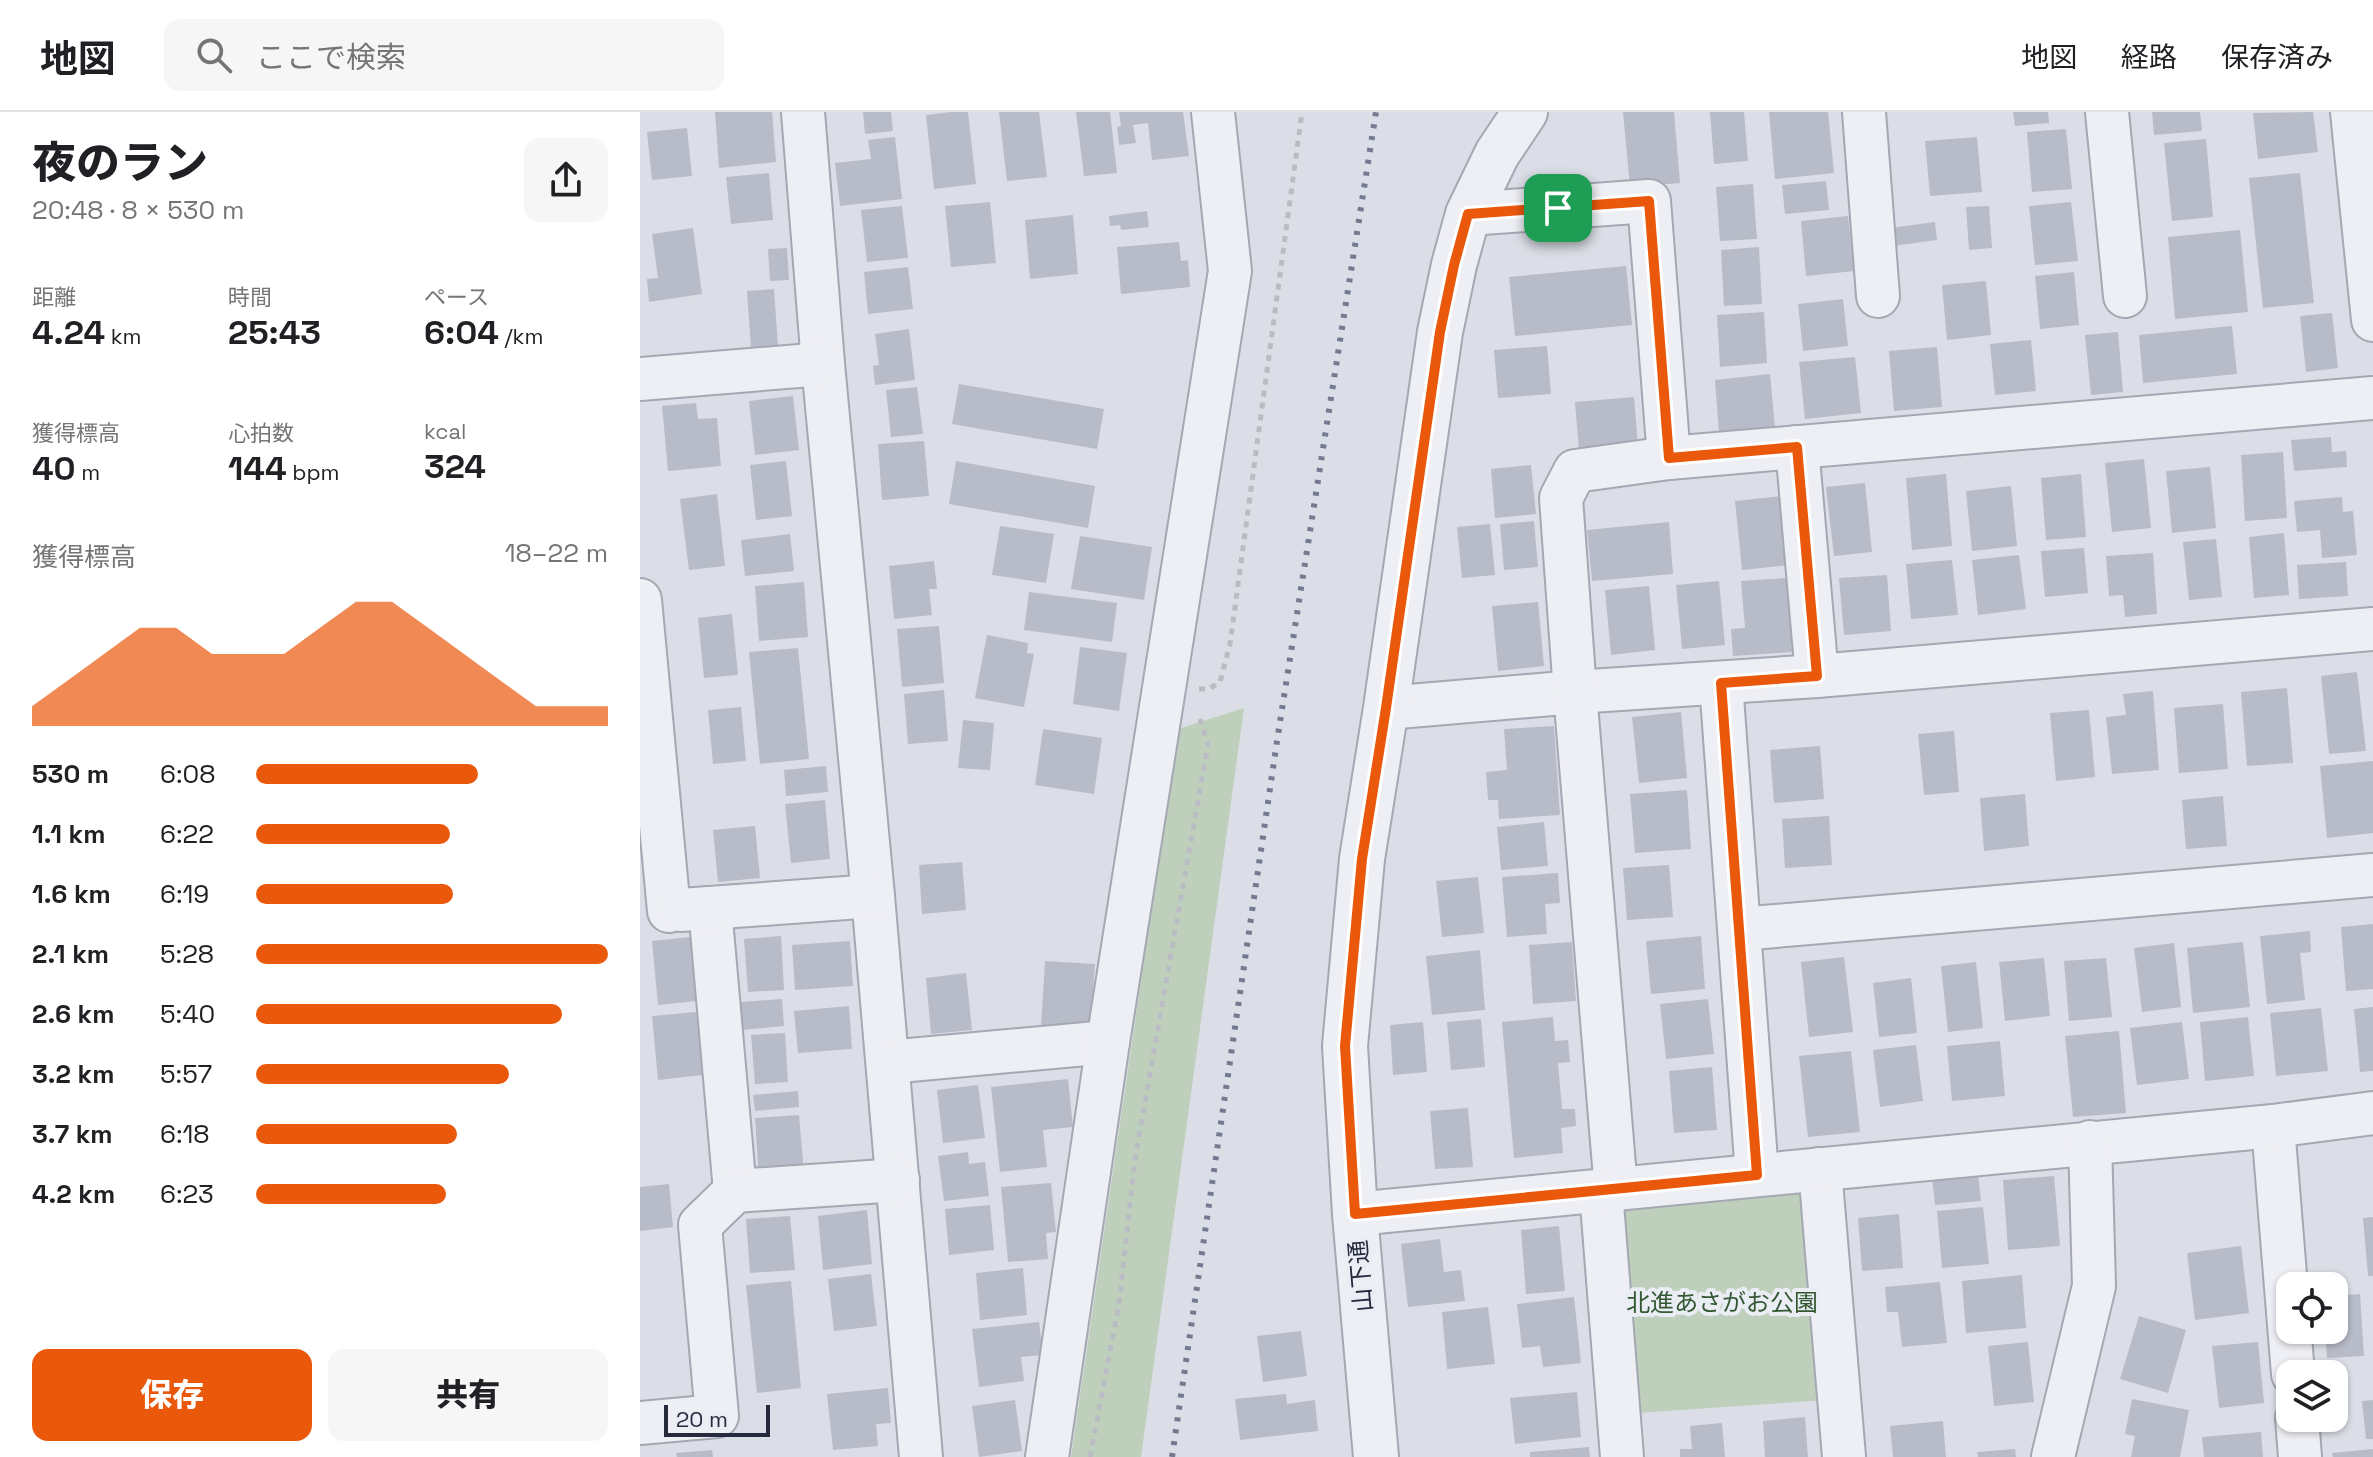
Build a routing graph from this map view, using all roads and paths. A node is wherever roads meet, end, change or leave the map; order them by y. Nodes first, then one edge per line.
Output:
1 (803, 112) edge
2 (1213, 112) edge
3 (1302, 112) edge
4 (1525, 112) edge
5 (1864, 112) edge
6 (2107, 112) edge
7 (2352, 112) edge
8 (1468, 214) junction
9 (2370, 266) edge
10 (1878, 296) dead end
11 (2125, 296) dead end
12 (2373, 320) edge
13 (823, 364) junction
14 (640, 379) edge
15 (2373, 398) edge
16 (1797, 447) junction
17 (1669, 458) junction
18 (640, 600) edge
19 (2373, 629) edge
20 (1817, 676) junction
21 (1721, 683) junction
22 (1189, 689) dead end
23 (1575, 692) junction
24 (1386, 708) junction
25 (1199, 716) dead end
26 (2373, 875) edge
27 (873, 896) junction
28 (710, 908) junction
29 (654, 912) edge
30 (1740, 929) junction
31 (1108, 1042) junction
32 (888, 1062) junction
33 (2373, 1113) edge
34 (2273, 1126) junction
35 (2090, 1142) junction
36 (1820, 1169) junction
37 (1757, 1175) junction
38 (898, 1180) junction
39 (735, 1191) junction
40 (1608, 1191) junction
41 (1355, 1214) junction
42 (2292, 1360) edge
43 (640, 1423) edge
44 (2298, 1432) edge
45 (921, 1457) edge
46 (1047, 1457) edge
47 (1090, 1457) edge
48 (1376, 1457) edge
49 (1622, 1457) edge
50 (1844, 1457) edge
51 (2053, 1457) edge
52 (2300, 1457) edge

1 - 13 street
2 - 31 street
3 - 22 path
4 - 8 street, 山下通
5 - 10 street
6 - 11 street
7 - 9 street
8 - 17 street
8 - 24 street, 山下通
9 - 12 street
13 - 14 street
13 - 27 street
15 - 16 street
16 - 17 street
16 - 20 street
17 - 23 street
18 - 29 street
19 - 20 street
20 - 21 street
21 - 23 street
21 - 30 street
23 - 24 street
23 - 40 street
24 - 41 street, 山下通
25 - 47 path
26 - 30 street
27 - 28 street
27 - 32 street
28 - 29 street
28 - 39 street
30 - 37 street
31 - 32 street
31 - 46 street
32 - 38 street
33 - 34 street
34 - 35 street
34 - 42 street
35 - 36 street
35 - 51 street
36 - 37 street
36 - 50 street
37 - 40 street
38 - 39 street
38 - 45 street
39 - 43 street
40 - 41 street
40 - 49 street
41 - 48 street, 山下通
44 - 52 street

